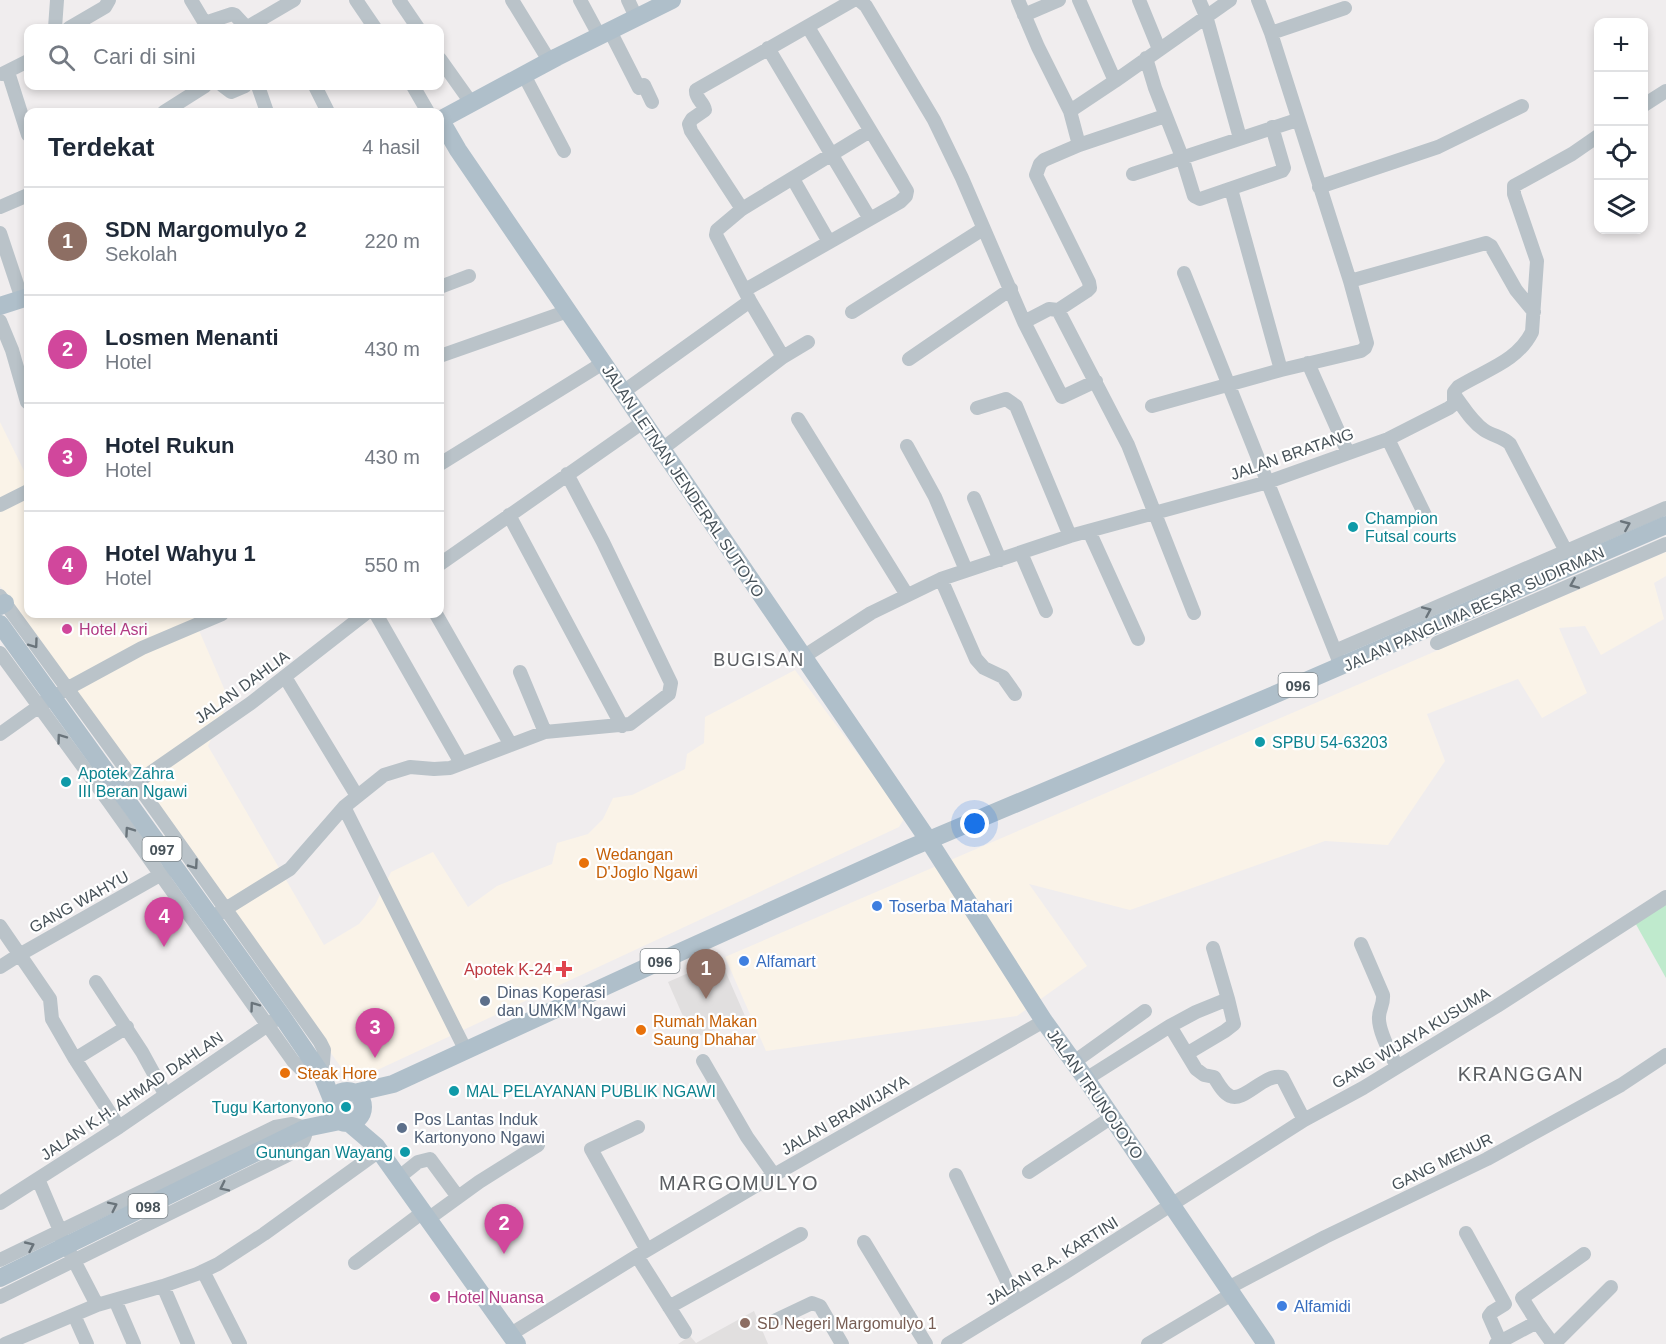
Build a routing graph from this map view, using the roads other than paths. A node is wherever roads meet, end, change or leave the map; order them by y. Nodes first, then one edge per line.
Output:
1 (57, 0) edge
2 (109, 0) edge
3 (191, 0) edge
4 (294, 0) edge
5 (356, 0) edge
6 (399, 0) edge
7 (512, 0) edge
8 (580, 0) edge
9 (628, 0) edge
10 (672, 0) edge
11 (1018, 0) edge
12 (1059, 0) edge
13 (1079, 0) edge
14 (1139, 0) edge
15 (1199, 0) edge
16 (1230, 0) edge
17 (1258, 0) edge
18 (852, 1) edge
19 (274, 5) edge
20 (1345, 8) dead end
21 (1024, 15) junction
22 (1206, 16) junction
23 (636, 17) junction
24 (55, 24) edge
25 (76, 24) edge
26 (243, 24) edge
27 (252, 24) edge
28 (372, 24) edge
29 (415, 24) edge
30 (808, 27) junction
31 (1271, 33) junction
32 (605, 34) junction
33 (768, 48) junction
34 (1159, 49) junction
35 (1146, 58) junction
36 (550, 62) junction
37 (24, 63) edge
38 (444, 65) edge
39 (4, 74) edge
40 (524, 75) junction
41 (1115, 81) junction
42 (200, 90) edge
43 (259, 90) edge
44 (317, 90) edge
45 (415, 90) edge
46 (1666, 91) edge
47 (652, 102) dead end
48 (1648, 102) edge
49 (472, 104) junction
50 (1522, 106) dead end
51 (170, 108) edge
52 (266, 108) edge
53 (326, 108) edge
54 (426, 108) edge
55 (1070, 111) junction
56 (1165, 116) junction
57 (444, 117) edge
58 (1297, 120) junction
59 (24, 125) edge
60 (444, 126) edge
61 (1272, 127) junction
62 (870, 131) junction
63 (1240, 138) junction
64 (1594, 139) edge
65 (1078, 145) junction
66 (564, 151) dead end
67 (832, 155) junction
68 (1182, 157) junction
69 (1133, 174) dead end
70 (793, 179) junction
71 (1319, 187) junction
72 (1231, 189) junction
73 (24, 197) edge
74 (0, 207) edge
75 (742, 209) junction
76 (870, 219) junction
77 (983, 229) junction
78 (0, 233) edge
79 (829, 242) junction
80 (1184, 273) dead end
81 (469, 276) dead end
82 (1350, 281) junction
83 (444, 285) edge
84 (1011, 289) junction
85 (24, 295) edge
86 (748, 295) junction
87 (24, 298) edge
88 (0, 306) edge
89 (1058, 310) junction
90 (568, 311) junction
91 (852, 312) dead end
92 (1534, 312) junction
93 (0, 321) edge
94 (1024, 322) junction
95 (808, 342) dead end
96 (444, 355) edge
97 (783, 357) junction
98 (909, 359) dead end
99 (603, 363) junction
100 (1308, 363) junction
101 (1281, 370) junction
102 (1096, 381) junction
103 (1228, 384) junction
104 (24, 392) edge
105 (623, 392) junction
106 (1455, 396) junction
107 (1152, 406) dead end
108 (977, 408) dead end
109 (798, 419) dead end
110 (643, 422) junction
111 (1388, 439) junction
112 (908, 446) dead end
113 (662, 449) junction
114 (1348, 453) junction
115 (444, 462) edge
116 (567, 474) junction
117 (1268, 483) junction
118 (24, 493) edge
119 (974, 498) dead end
120 (0, 505) edge
121 (1666, 507) edge
122 (1156, 513) junction
123 (509, 515) junction
124 (1425, 515) dead end
125 (1666, 525) edge
126 (1089, 531) junction
127 (1071, 536) junction
128 (1666, 544) edge
129 (1605, 552) junction
130 (1021, 553) junction
131 (1570, 558) junction
132 (1000, 560) junction
133 (444, 561) edge
134 (966, 570) junction
135 (941, 579) junction
136 (907, 595) junction
137 (2, 601) edge
138 (1046, 611) dead end
139 (1194, 613) dead end
140 (213, 618) edge
141 (349, 618) edge
142 (378, 618) edge
143 (438, 618) edge
144 (0, 624) edge
145 (1137, 639) dead end
146 (1437, 643) dead end
147 (0, 653) edge
148 (803, 657) junction
149 (1338, 659) junction
150 (520, 672) dead end
151 (285, 677) junction
152 (1014, 694) dead end
153 (52, 697) junction
154 (622, 726) junction
155 (545, 732) junction
156 (0, 734) edge
157 (511, 745) junction
158 (461, 764) junction
159 (122, 792) junction
160 (357, 796) junction
161 (344, 807) junction
162 (929, 841) junction
163 (167, 871) junction
164 (1666, 897) edge
165 (218, 914) junction
166 (0, 926) edge
167 (1361, 944) dead end
168 (1213, 948) dead end
169 (19, 955) junction
170 (0, 967) edge
171 (96, 982) dead end
172 (1228, 999) junction
173 (1145, 1011) dead end
174 (275, 1020) junction
175 (1044, 1022) junction
176 (1170, 1026) junction
177 (127, 1027) junction
178 (466, 1050) junction
179 (1188, 1053) junction
180 (1666, 1055) edge
181 (75, 1059) junction
182 (703, 1061) dead end
183 (1074, 1062) junction
184 (1396, 1067) junction
185 (322, 1075) junction
186 (1086, 1079) junction
187 (393, 1084) junction
188 (165, 1094) junction
189 (341, 1098) junction
190 (353, 1117) junction
191 (1112, 1117) junction
192 (1304, 1120) junction
193 (119, 1127) junction
194 (638, 1127) dead end
195 (306, 1128) junction
196 (538, 1144) dead end
197 (377, 1149) junction
198 (254, 1163) junction
199 (1029, 1172) dead end
200 (774, 1175) junction
201 (956, 1175) dead end
202 (398, 1178) junction
203 (38, 1179) junction
204 (164, 1190) junction
205 (458, 1197) junction
206 (0, 1203) edge
207 (1172, 1205) junction
208 (426, 1215) junction
209 (1466, 1233) dead end
210 (801, 1234) dead end
211 (864, 1242) dead end
212 (67, 1247) junction
213 (642, 1253) junction
214 (1584, 1254) dead end
215 (355, 1263) dead end
216 (203, 1271) junction
217 (8, 1275) edge
218 (164, 1286) junction
219 (1611, 1287) dead end
220 (1230, 1291) junction
221 (0, 1297) edge
222 (115, 1300) junction
223 (1017, 1302) junction
224 (97, 1305) junction
225 (669, 1307) junction
226 (74, 1315) junction
227 (774, 1321) dead end
228 (1537, 1322) junction
229 (685, 1332) dead end
230 (514, 1339) edge
231 (1498, 1343) edge
232 (5, 1344) edge
233 (87, 1344) edge
234 (134, 1344) edge
235 (188, 1344) edge
236 (240, 1344) edge
237 (842, 1344) edge
238 (926, 1344) edge
239 (948, 1344) edge
240 (1148, 1344) edge
241 (1266, 1344) edge
242 (1554, 1344) edge

1 - 24 street
2 - 25 street
3 - 26 street
4 - 19 street
5 - 28 street
6 - 29 street
7 - 36 street
8 - 32 street
9 - 23 street
10 - 23 main road
11 - 21 street
12 - 21 street
13 - 41 street
14 - 34 street
15 - 22 street
16 - 22 street
17 - 31 street
18 - 30 street
18 - 77 street
19 - 27 street
20 - 31 street
21 - 55 street
22 - 34 street
22 - 63 street
23 - 32 main road
30 - 33 street
30 - 62 street
31 - 58 street
32 - 36 main road
32 - 47 street
33 - 67 street
33 - 75 street
34 - 35 street
35 - 41 street
35 - 56 street
36 - 40 main road
37 - 39 street
38 - 49 street
39 - 59 street
40 - 49 main road
40 - 66 street
41 - 55 street
42 - 51 street
43 - 52 street
44 - 53 street
45 - 54 street
46 - 48 street
49 - 57 main road
50 - 71 street
55 - 65 street
56 - 65 street
56 - 68 street
58 - 61 street
58 - 71 street
60 - 90 main road, JALAN LETNAN JENDERAL SUTOYO
61 - 63 street
61 - 72 street
62 - 67 street
62 - 76 street
63 - 68 street
64 - 92 street, JALAN BRATANG
65 - 89 street
67 - 70 street
67 - 76 street
68 - 69 street
68 - 72 street
70 - 75 street
70 - 79 street
71 - 82 street
72 - 101 street
73 - 74 street
75 - 86 street
76 - 79 street
77 - 84 street
77 - 91 street
78 - 85 street
79 - 86 street
80 - 103 street
81 - 83 street
82 - 92 street
82 - 100 street
84 - 94 street
84 - 98 street
86 - 97 street
86 - 105 street
87 - 88 main road
89 - 94 street
89 - 102 street
90 - 96 street
90 - 99 main road, JALAN LETNAN JENDERAL SUTOYO
92 - 106 street, JALAN BRATANG
93 - 104 street
94 - 102 street
95 - 97 street
97 - 113 street
99 - 105 main road, JALAN LETNAN JENDERAL SUTOYO
99 - 115 street
100 - 101 street
100 - 114 street
101 - 103 street
102 - 122 street
103 - 107 street
103 - 117 street
105 - 110 main road, JALAN LETNAN JENDERAL SUTOYO
106 - 111 street, JALAN BRATANG
106 - 131 street
108 - 127 street
109 - 136 street
110 - 113 main road, JALAN LETNAN JENDERAL SUTOYO
110 - 116 street
111 - 114 street, JALAN BRATANG
111 - 124 street
112 - 134 street
113 - 148 main road, JALAN LETNAN JENDERAL SUTOYO
114 - 117 street, JALAN BRATANG
116 - 123 street
116 - 154 street
117 - 122 street, JALAN BRATANG
117 - 149 street
118 - 120 street
119 - 132 street
129 -> 121 street
122 - 126 street, JALAN BRATANG
122 - 139 street
123 - 133 street
123 - 154 street
125 - 129 main road, JALAN PANGLIMA BESAR SUDIRMAN / 096
126 - 127 street, JALAN BRATANG
126 - 145 street
127 - 130 street, JALAN BRATANG
128 - 129 street
129 - 131 main road, JALAN PANGLIMA BESAR SUDIRMAN / 096
129 -> 146 street
130 - 132 street, JALAN BRATANG
130 - 138 street
131 - 149 main road, JALAN PANGLIMA BESAR SUDIRMAN / 096
132 - 134 street, JALAN BRATANG
134 - 135 street, JALAN BRATANG
135 - 136 street, JALAN BRATANG
135 - 152 street
136 - 148 street, JALAN BRATANG
137 -> 153 street
140 - 153 street
141 - 151 street, JALAN DAHLIA
142 - 158 street
143 - 157 street
144 - 153 main road, 097
147 - 153 street
148 - 162 main road, JALAN LETNAN JENDERAL SUTOYO
149 - 162 main road, JALAN PANGLIMA BESAR SUDIRMAN / 096
150 - 155 street
151 - 159 street, JALAN DAHLIA
151 - 160 street
153 - 156 street
153 - 159 main road, 097
154 - 155 street
155 - 157 street
157 - 158 street
158 - 160 street
159 - 163 main road, 097
159 -> 165 street
160 - 161 street
161 - 165 street
161 - 178 street
162 - 175 main road, JALAN TRUNOJOYO
162 - 178 main road, JALAN PANGLIMA BESAR SUDIRMAN / 096
163 - 165 main road, 097
163 - 169 street, GANG WAHYU
174 -> 163 street
164 - 184 street, GANG WIJAYA KUSUMA
165 - 174 main road, 097
165 - 185 street
166 - 169 street
167 - 184 street
168 - 172 street
169 - 170 street, GANG WAHYU
169 - 181 street
171 - 177 street
172 - 176 street
172 - 179 street
173 - 183 street
174 - 185 main road, 097
174 - 188 street, JALAN K.H. AHMAD DAHLAN
175 - 183 main road, JALAN TRUNOJOYO
175 - 200 street, JALAN BRAWIJAYA
176 - 179 street
176 - 186 street
177 - 181 street
177 - 188 street
178 - 187 main road, JALAN PANGLIMA BESAR SUDIRMAN / 096
179 - 192 street
180 - 220 street, GANG MENUR
181 - 193 street
182 - 200 street
183 - 186 main road, JALAN TRUNOJOYO
184 - 192 street, GANG WIJAYA KUSUMA
185 - 189 main road, 097
186 - 191 main road, JALAN TRUNOJOYO
187 - 189 main road, JALAN PANGLIMA BESAR SUDIRMAN / 096
187 - 190 main road, JALAN PANGLIMA BESAR SUDIRMAN / 096
188 - 193 street, JALAN K.H. AHMAD DAHLAN
189 - 190 main road
189 - 190 main road
189 - 195 main road, 098
190 - 195 main road, 098
190 - 197 main road
191 - 199 street
191 - 207 main road, JALAN TRUNOJOYO
192 - 207 street, GANG WIJAYA KUSUMA
193 - 203 street, JALAN K.H. AHMAD DAHLAN
194 - 213 street
195 - 198 main road, 098
195 - 204 street
196 - 205 street
197 - 202 main road
197 - 216 street
198 - 204 main road, 098
198 -> 212 street
200 - 213 street, JALAN BRAWIJAYA
201 - 223 street
202 - 205 street
202 - 208 main road
203 - 206 street, JALAN K.H. AHMAD DAHLAN
203 - 212 street
204 - 212 main road, 098
205 - 208 street
207 - 220 main road, JALAN TRUNOJOYO
207 - 223 street, JALAN R.A. KARTINI
208 - 215 street
208 - 230 main road
209 - 231 street
210 - 225 street
211 - 238 street
212 - 217 main road, 098
212 - 224 street
213 - 225 street
213 - 230 street, JALAN BRAWIJAYA
214 - 228 street
216 - 218 street
216 - 236 street
217 - 221 street
218 - 222 street
218 - 235 street
219 - 242 street
220 - 240 street, GANG MENUR
220 - 241 main road, JALAN TRUNOJOYO
222 - 224 street
222 - 234 street
223 - 239 street, JALAN R.A. KARTINI
224 - 226 street
225 - 229 street
226 - 232 street
226 - 233 street
227 - 237 street
228 - 231 street
228 - 242 street

